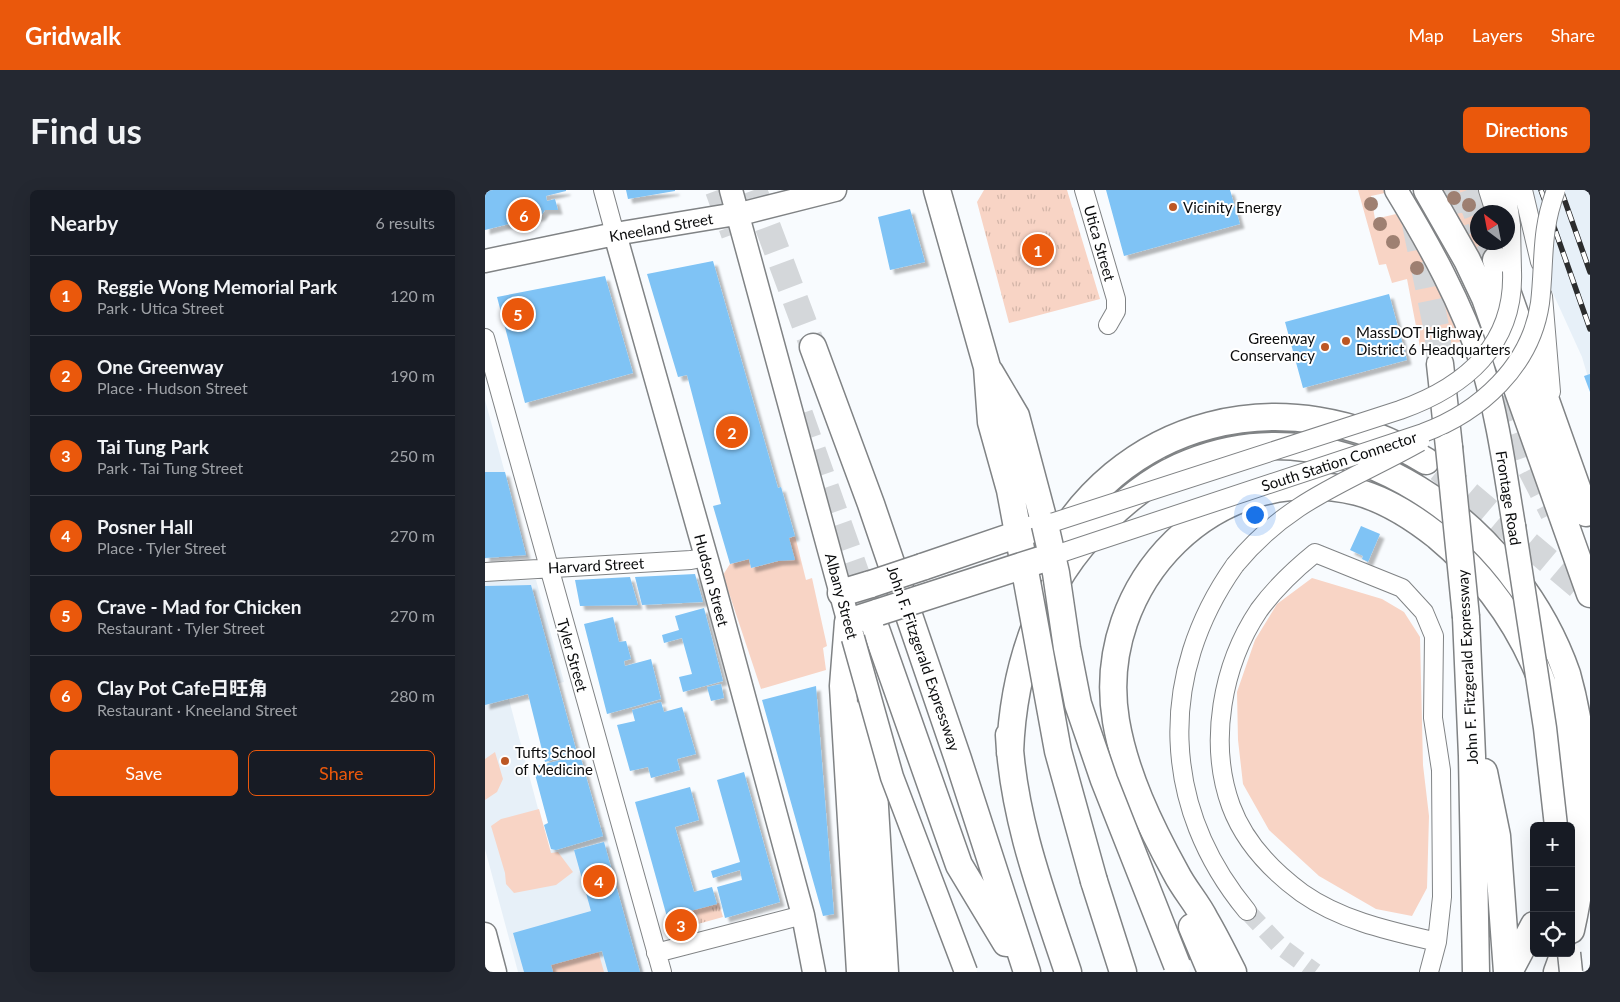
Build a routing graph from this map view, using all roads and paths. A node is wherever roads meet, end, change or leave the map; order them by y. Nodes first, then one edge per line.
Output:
1 (603, 190) edge
2 (731, 190) edge
3 (835, 190) edge
4 (937, 190) edge
5 (1084, 190) edge
6 (1396, 190) edge
7 (1427, 190) edge
8 (1488, 190) edge
9 (1506, 190) edge
10 (1523, 190) edge
11 (1556, 190) edge
12 (1493, 205) edge
13 (738, 214) junction
14 (615, 234) junction
15 (1504, 258) edge
16 (485, 261) edge
17 (1541, 273) junction
18 (1108, 325) dead end
19 (485, 338) edge
20 (813, 347) tunnel mouth
21 (1440, 364) tunnel mouth
22 (987, 367) junction
23 (1470, 410) junction
24 (1427, 461) tunnel mouth
25 (1588, 510) edge
26 (1045, 525) junction
27 (1018, 534) junction
28 (1052, 556) junction
29 (706, 557) junction
30 (1024, 565) junction
31 (549, 568) junction
32 (485, 572) edge
33 (841, 593) junction
34 (1590, 594) edge
35 (860, 629) junction
36 (1470, 703) junction
37 (1010, 753) junction
38 (1556, 822) edge
39 (1561, 822) edge
40 (1247, 911) tunnel mouth
41 (1574, 912) edge
42 (803, 914) junction
43 (1590, 917) edge
44 (1530, 932) edge
45 (485, 934) edge
46 (882, 940) junction
47 (1437, 942) junction
48 (656, 953) junction
49 (1563, 957) edge
50 (1569, 957) edge
51 (1220, 968) edge
52 (1179, 970) edge
53 (495, 972) edge
54 (661, 972) edge
55 (814, 972) edge
56 (860, 972) edge
57 (885, 972) edge
58 (893, 972) edge
59 (966, 972) edge
60 (1025, 972) edge
61 (1068, 972) edge
62 (1123, 972) edge
63 (1429, 972) edge
64 (1476, 972) edge
65 (1508, 972) edge
66 (1557, 972) edge
67 (1569, 972) edge

1 - 14 street, Hudson Street
2 - 13 main road, Albany Street
3 - 13 main road, Kneeland Street
4 - 22 highway
5 - 18 street, Utica Street
6 - 38 main road, Frontage Road, bridge
7 - 34 highway
8 - 12 street
9 - 15 street, South Station Connector
10 - 17 street
11 - 17 street, bridge
13 - 14 main road, Kneeland Street
13 - 33 main road, Albany Street
14 - 16 main road, Kneeland Street
14 - 29 main road, Hudson Street
15 - 25 highway
15 - 26 street, South Station Connector, bridge
17 - 23 street, South Station Connector, bridge
17 - 25 street, bridge
19 - 31 street, Tyler Street
20 - 60 highway, John F. Fitzgerald Expressway
21 - 36 highway, John F. Fitzgerald Expressway, bridge
22 - 26 highway
22 - 27 highway
23 - 28 street, South Station Connector, bridge
23 - 40 street, bridge
24 - 37 highway
26 - 27 highway
26 - 28 highway, bridge
27 - 30 highway
27 - 33 highway, bridge
28 - 30 highway, bridge
28 - 52 highway, bridge
29 - 31 street, Harvard Street
29 - 42 main road, Hudson Street
30 - 35 highway, bridge
30 - 62 highway, bridge
31 - 32 street, Harvard Street
31 - 48 street, Tyler Street
33 - 35 main road, Albany Street
35 - 46 highway
35 - 56 highway
35 - 59 main road, Albany Street, bridge
35 - 60 highway
36 - 64 highway, John F. Fitzgerald Expressway
36 - 65 highway
37 - 41 highway
37 - 61 highway
39 - 51 highway
42 - 48 street
42 - 55 main road, Hudson Street
43 - 67 highway
44 - 65 highway
45 - 53 main road
46 - 57 highway
46 - 58 highway
47 - 47 street
47 - 63 street
48 - 54 street, Tyler Street
49 - 66 highway
50 - 67 main road, bridge

